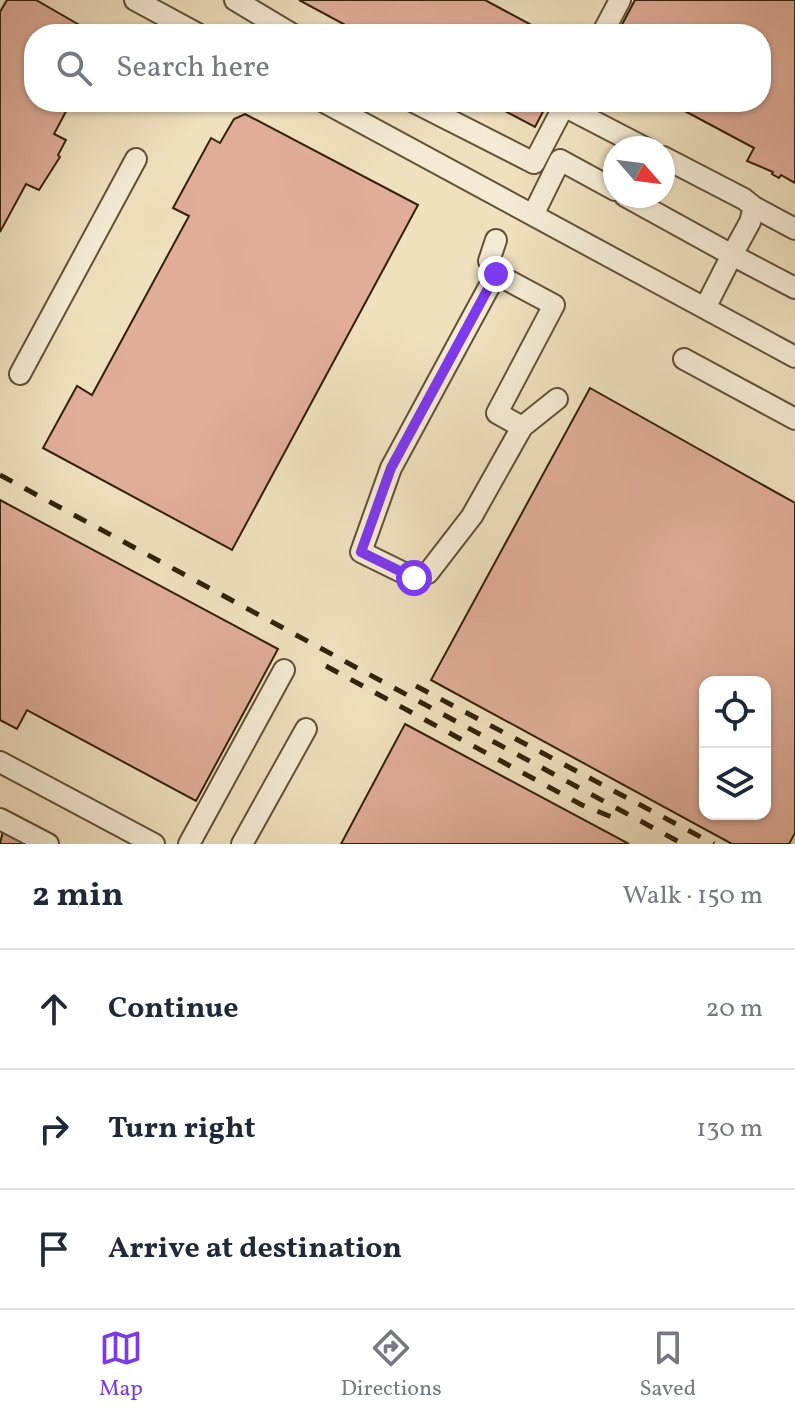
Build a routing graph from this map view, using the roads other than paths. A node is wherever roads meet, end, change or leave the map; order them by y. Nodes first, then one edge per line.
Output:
1 (135, 0) edge
2 (235, 0) edge
3 (612, 3) edge
4 (179, 24) edge
5 (275, 24) edge
6 (605, 24) edge
7 (342, 112) edge
8 (434, 112) edge
9 (561, 112) edge
10 (580, 112) edge
11 (623, 136) edge
12 (542, 148) junction
13 (136, 159) dead end
14 (560, 160) junction
15 (675, 163) edge
16 (603, 183) edge
17 (754, 207) junction
18 (647, 208) edge
19 (533, 215) junction
20 (795, 229) edge
21 (496, 240) dead end
22 (732, 255) junction
23 (496, 274) junction
24 (795, 288) edge
25 (705, 308) junction
26 (795, 357) edge
27 (684, 359) dead end
28 (20, 374) dead end
29 (557, 399) dead end
30 (795, 419) edge
31 (522, 427) junction
32 (284, 670) dead end
33 (306, 729) dead end
34 (0, 762) edge
35 (0, 819) edge
36 (48, 844) edge
37 (154, 844) edge
38 (189, 844) edge
39 (242, 844) edge

1 - 4 street
2 - 5 street
3 - 6 street
7 - 19 street
8 - 12 street
9 - 12 street
10 - 11 street
12 - 14 street
13 - 28 street
14 - 16 street
14 - 19 street
15 - 17 street
17 - 20 street
17 - 22 street
18 - 22 street
19 - 25 street
21 - 23 street
22 - 24 street
22 - 25 street
23 - 31 street
23 - 31 street
25 - 26 street
27 - 30 street
29 - 31 street
32 - 38 street
33 - 39 street
34 - 37 street
35 - 36 street

